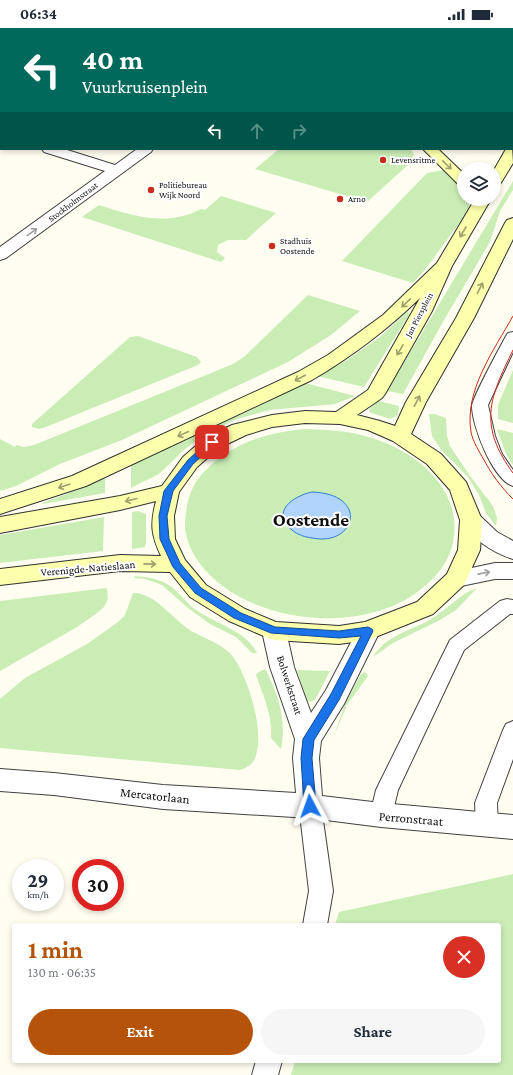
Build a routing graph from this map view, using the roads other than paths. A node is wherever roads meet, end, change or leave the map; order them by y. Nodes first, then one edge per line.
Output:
1 (52, 150) edge
2 (145, 150) edge
3 (431, 150) edge
4 (508, 153) edge
5 (501, 168) edge
6 (116, 170) junction
7 (457, 175) edge
8 (479, 206) edge
9 (513, 223) edge
10 (0, 255) edge
11 (444, 266) junction
12 (513, 336) edge
13 (340, 418) junction
14 (400, 436) junction
15 (513, 480) edge
16 (169, 491) junction
17 (0, 507) edge
18 (471, 520) junction
19 (0, 525) edge
20 (513, 551) edge
21 (176, 564) junction
22 (513, 571) edge
23 (0, 576) edge
24 (456, 578) junction
25 (513, 607) edge
26 (274, 631) junction
27 (368, 631) junction
28 (513, 730) edge
29 (308, 739) junction
30 (0, 780) edge
31 (310, 806) junction
32 (381, 815) junction
33 (487, 824) junction
34 (513, 827) edge
35 (315, 923) edge
36 (268, 1063) edge
37 (265, 1075) edge

1 - 6 street
2 - 6 street, Stockholmstraat
3 -> 7 street
4 - 5 street
10 -> 6 street, Stockholmstraat
8 -> 11 street, Jan Piersplein
14 -> 9 street
11 -> 13 street, Jan Piersplein
11 -> 17 street
12 - 15 lane
13 - 14 street
13 - 16 street
14 - 18 street
16 -> 19 street
16 - 21 street
18 - 20 street
18 - 24 street
23 -> 21 street, Verenigde-Natieslaan
21 - 26 street
24 -> 22 street
24 - 27 street
25 - 32 lane
26 - 27 street
26 - 29 street, Bolwerkstraat
27 - 29 street, Bolwerkstraat
28 - 33 lane
29 - 31 street, Bolwerkstraat
30 - 31 street, Mercatorlaan
31 - 32 street, Perronstraat
31 - 35 lane
32 - 33 street, Perronstraat
33 - 34 street, Perronstraat
36 - 37 lane

